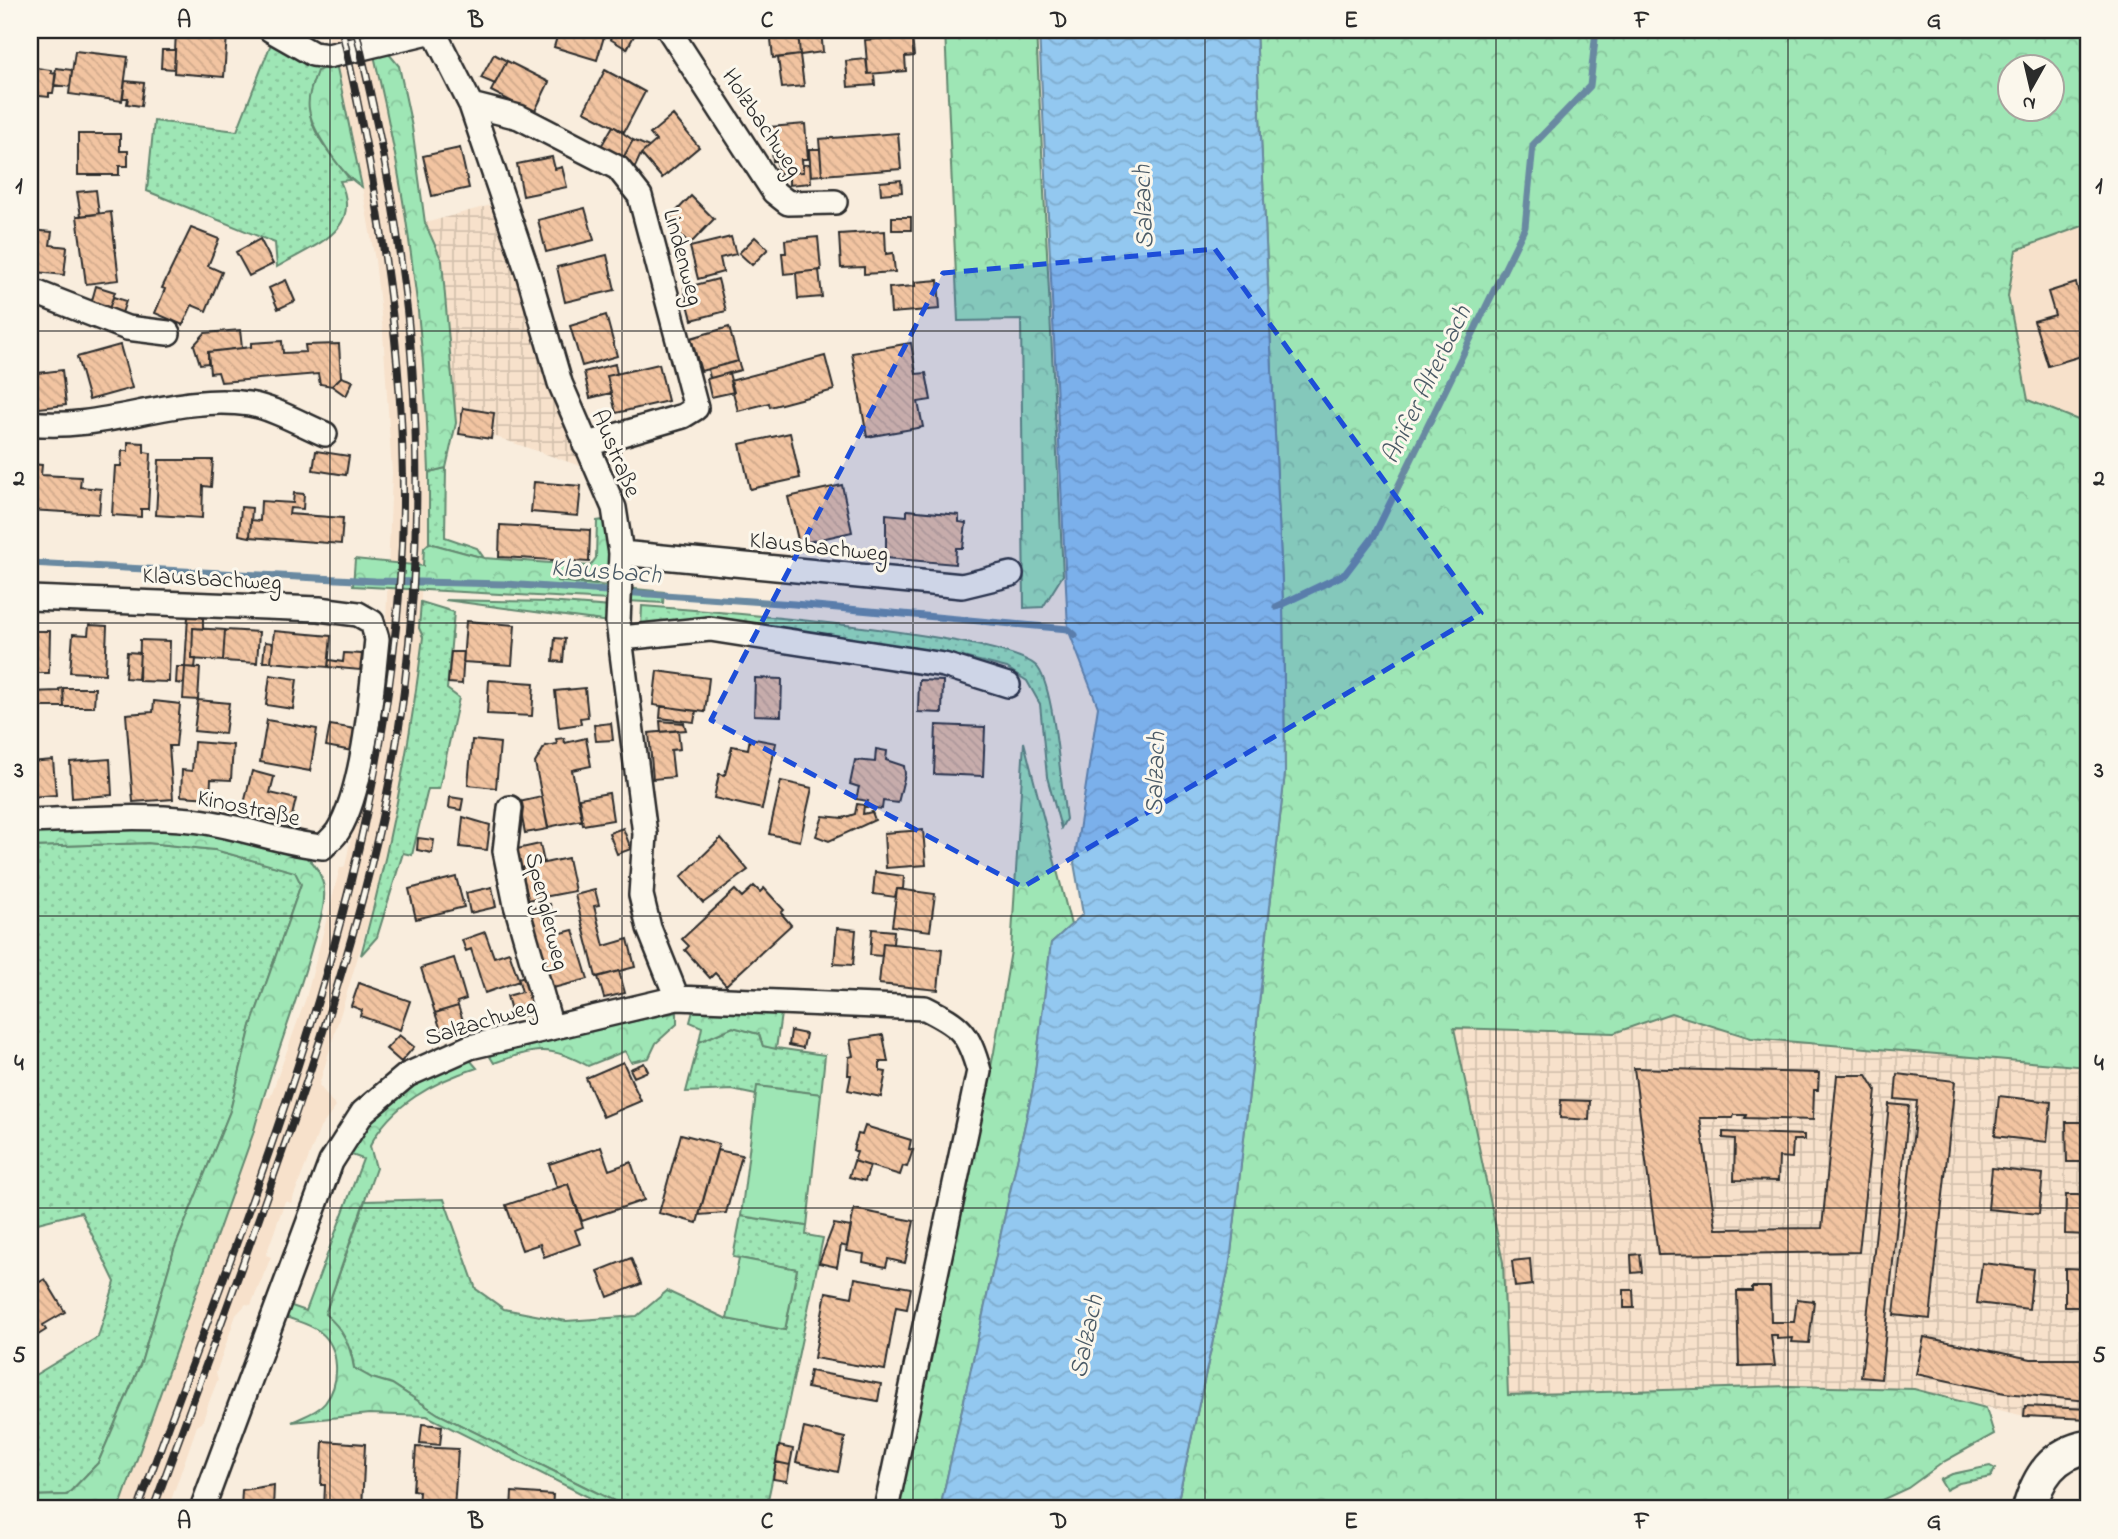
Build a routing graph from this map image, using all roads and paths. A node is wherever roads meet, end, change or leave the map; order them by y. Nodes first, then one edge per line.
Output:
1 (271, 30) edge
2 (433, 30) edge
3 (669, 30) edge
4 (471, 105) junction
5 (835, 202) dead end
6 (30, 290) edge
7 (168, 333) dead end
8 (30, 424) edge
9 (325, 434) dead end
10 (585, 445) junction
11 (621, 557) junction
12 (1011, 575) dead end
13 (30, 598) edge
14 (620, 630) junction
15 (377, 639) joint
16 (1008, 685) dead end
17 (510, 808) dead end
18 (30, 821) edge
19 (677, 998) junction
20 (551, 1027) junction
21 (2088, 1447) edge
22 (202, 1509) edge
23 (886, 1509) edge
24 (2029, 1509) edge

1 - 2 street
2 - 4 street, Austraße
3 - 5 street, Holzbachweg
4 - 10 street, Austraße
4 - 10 street, Lindenweg
6 - 7 street
8 - 9 street
10 - 11 street, Austraße
11 - 12 street, Klausbachweg
11 - 14 street, Austraße
13 - 15 street, Klausbachweg
14 - 16 street
14 - 19 street, Austraße
15 - 18 street, Kinostraße
17 - 20 street, Spenglerweg
19 - 20 street, Salzachweg
19 - 23 street, Salzachweg
20 - 22 street, Salzachweg
21 - 24 street

